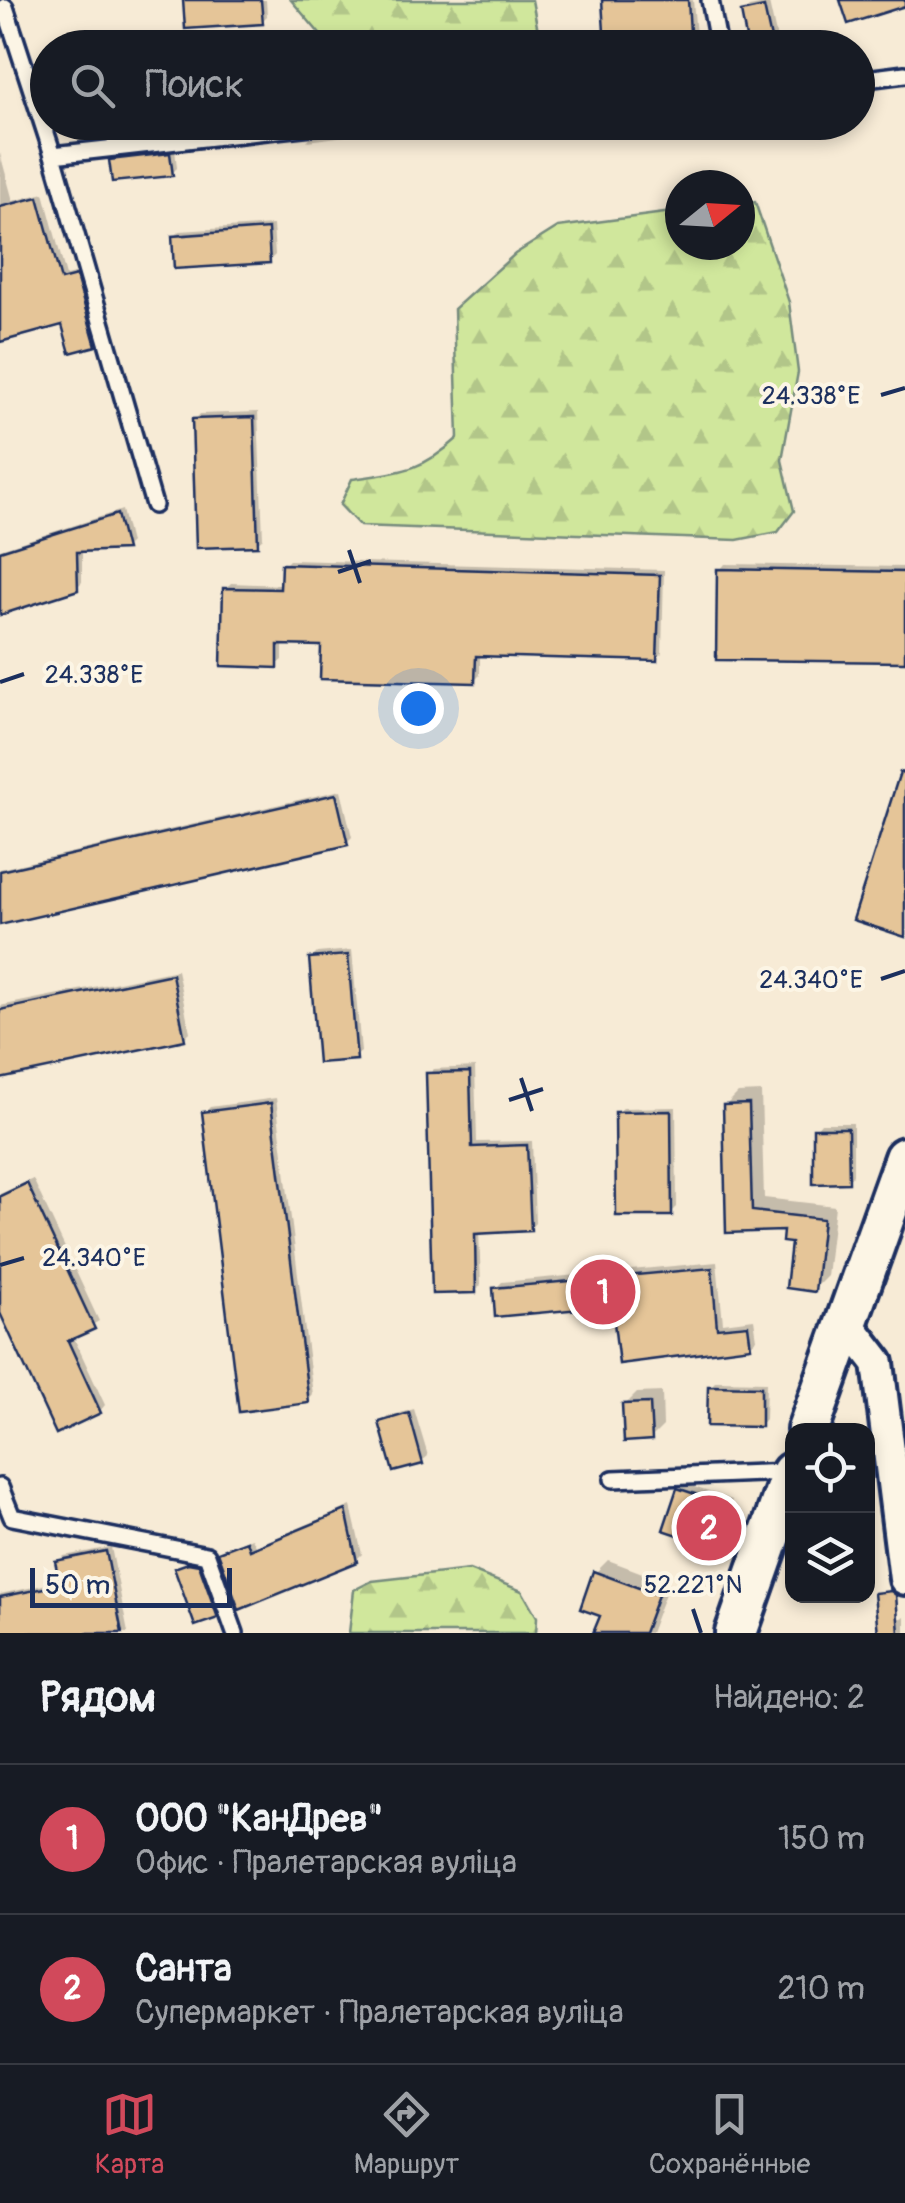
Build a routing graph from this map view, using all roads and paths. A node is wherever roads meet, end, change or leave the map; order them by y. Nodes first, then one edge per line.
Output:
1 (710, 0) edge
2 (5, 7) dead end
3 (715, 30) edge
4 (905, 74) edge
5 (875, 78) edge
6 (30, 85) edge
7 (48, 140) edge
8 (175, 140) edge
9 (53, 156) junction
10 (154, 505) dead end
11 (902, 1175) edge
12 (847, 1323) junction
13 (811, 1423) edge
14 (785, 1473) edge
15 (613, 1479) dead end
16 (0, 1487) edge
17 (785, 1493) edge
18 (905, 1580) edge
19 (235, 1633) edge
20 (736, 1633) edge

1 - 3 lane
2 - 6 lane
4 - 5 lane
7 - 9 lane
8 - 9 lane
9 - 10 lane
11 - 12 main road
12 - 13 main road
12 - 18 street
14 - 15 lane
16 - 19 lane
17 - 20 main road

